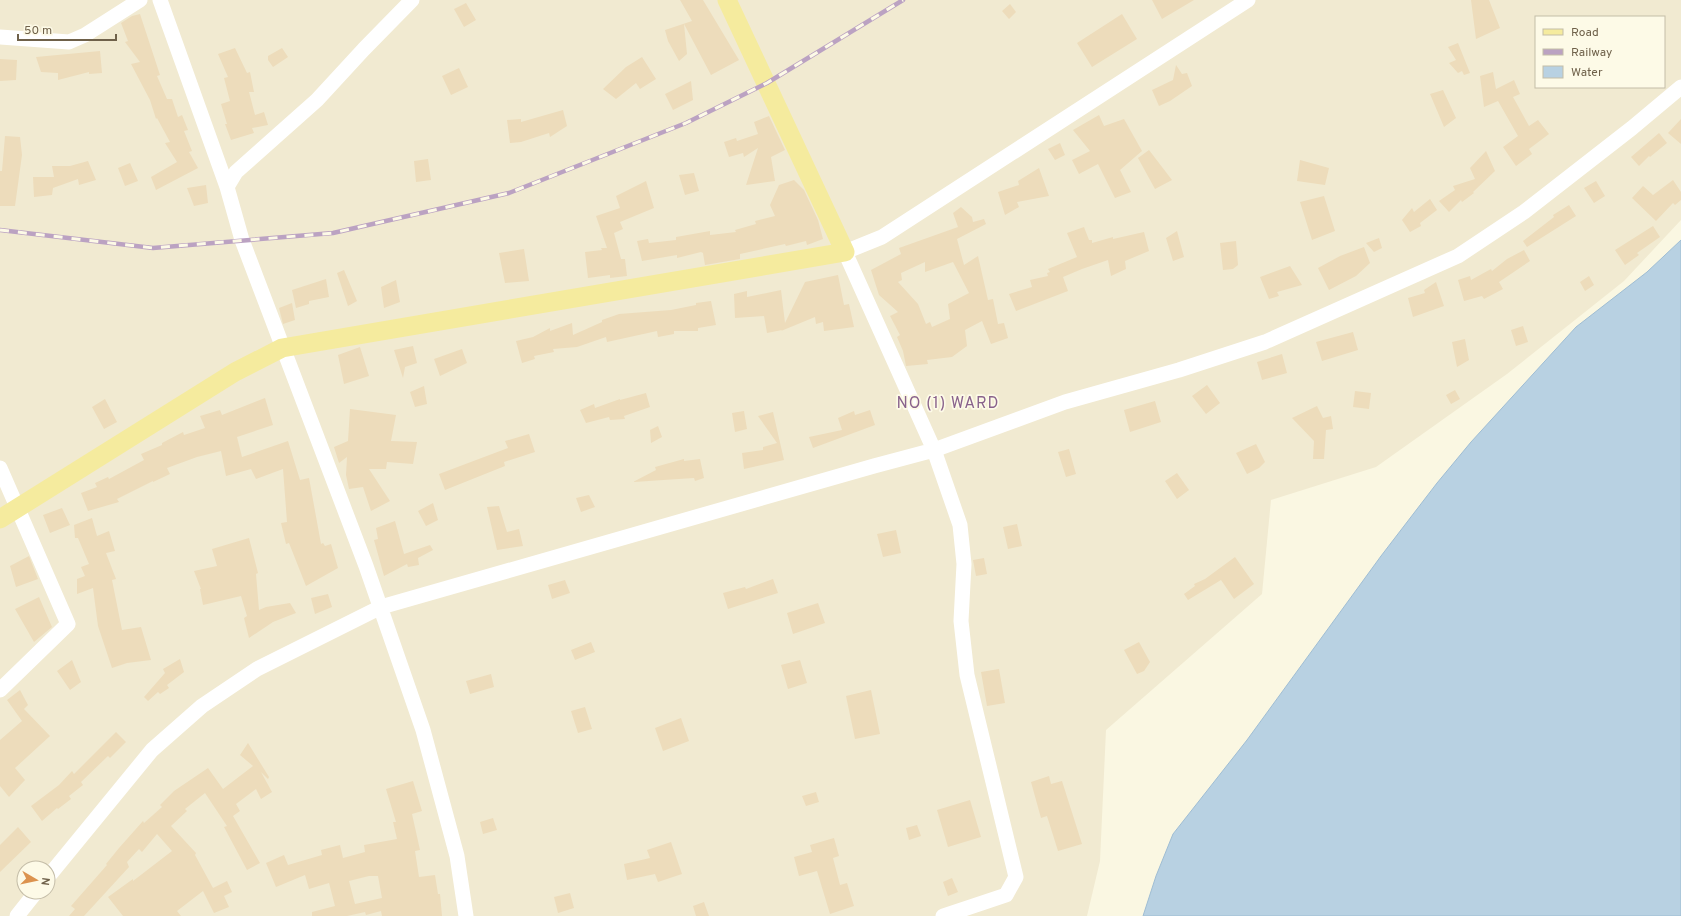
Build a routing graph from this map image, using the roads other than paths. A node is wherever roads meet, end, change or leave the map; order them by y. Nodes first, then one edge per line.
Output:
1 (140, 0) edge
2 (160, 0) edge
3 (412, 0) edge
4 (727, 0) edge
5 (1248, 0) edge
6 (0, 37) edge
7 (1681, 87) edge
8 (227, 186) junction
9 (845, 252) junction
10 (282, 348) junction
11 (934, 450) junction
12 (0, 468) edge
13 (18, 507) junction
14 (0, 519) edge
15 (380, 607) junction
16 (0, 690) edge
17 (56, 867) edge
18 (29, 900) edge
19 (16, 916) edge
20 (466, 916) edge
21 (943, 916) edge

1 - 6 street
2 - 8 street
3 - 8 street
4 - 9 main road
5 - 9 street
7 - 11 street
8 - 10 street
9 - 10 main road
9 - 11 street
10 - 13 main road
10 - 15 street
11 - 15 street
11 - 21 street
12 - 13 street
13 - 14 main road
13 - 16 street
15 - 17 street
15 - 20 street
18 - 19 street

